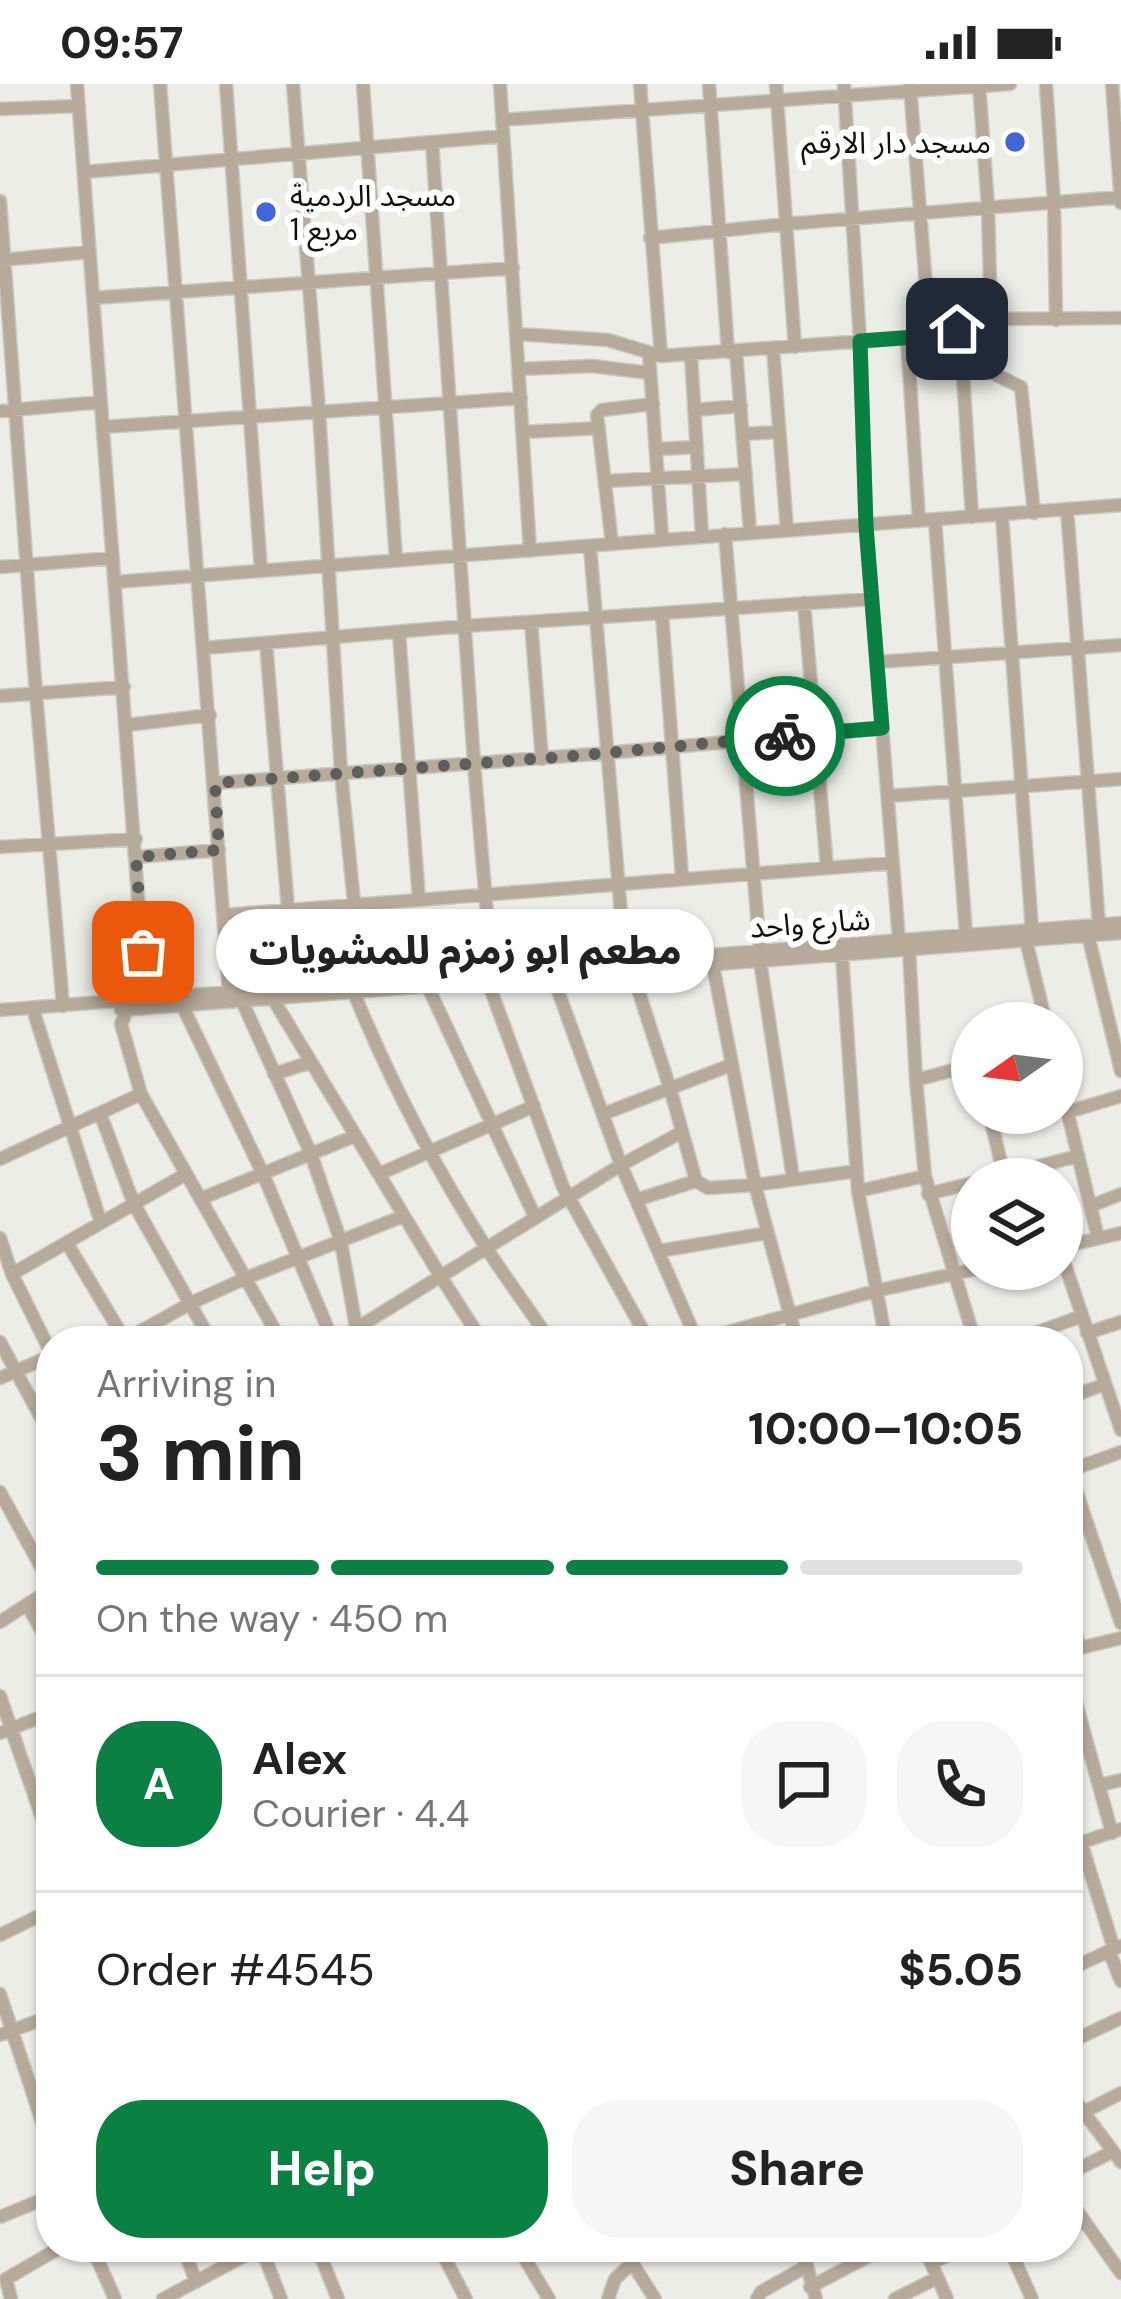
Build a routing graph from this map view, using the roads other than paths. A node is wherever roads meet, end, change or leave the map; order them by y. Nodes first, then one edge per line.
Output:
1 (77, 84) edge
2 (160, 84) edge
3 (226, 84) edge
4 (293, 84) edge
5 (363, 84) edge
6 (500, 84) edge
7 (640, 84) edge
8 (709, 84) edge
9 (776, 84) edge
10 (1010, 84) edge
11 (1046, 84) edge
12 (1112, 84) edge
13 (979, 85) edge
14 (910, 88) edge
15 (844, 91) edge
16 (777, 102) junction
17 (79, 106) junction
18 (710, 106) junction
19 (0, 109) edge
20 (641, 111) junction
21 (502, 120) junction
22 (503, 136) junction
23 (432, 142) junction
24 (366, 147) junction
25 (296, 154) junction
26 (230, 159) junction
27 (166, 165) junction
28 (84, 172) junction
29 (1121, 199) edge
30 (0, 201) edge
31 (1054, 203) junction
32 (988, 207) junction
33 (920, 213) junction
34 (851, 218) junction
35 (786, 224) junction
36 (719, 230) junction
37 (650, 238) junction
38 (88, 252) junction
39 (2, 260) edge
40 (513, 268) junction
41 (442, 274) junction
42 (378, 278) junction
43 (306, 282) junction
44 (241, 288) junction
45 (176, 293) junction
46 (93, 298) junction
47 (1121, 318) edge
48 (991, 320) junction
49 (1056, 320) junction
50 (957, 329) junction
51 (517, 334) junction
52 (930, 336) junction
53 (907, 338) junction
54 (860, 341) junction
55 (795, 347) junction
56 (773, 348) junction
57 (732, 352) junction
58 (655, 355) junction
59 (691, 355) junction
60 (962, 358) junction
61 (519, 369) junction
62 (650, 373) junction
63 (521, 398) junction
64 (101, 402) junction
65 (452, 403) junction
66 (653, 404) junction
67 (741, 406) junction
68 (386, 408) junction
69 (16, 410) junction
70 (694, 410) junction
71 (0, 411) edge
72 (319, 411) junction
73 (251, 416) junction
74 (186, 422) junction
75 (103, 427) junction
76 (598, 428) junction
77 (524, 432) junction
78 (779, 432) junction
79 (743, 434) junction
80 (697, 447) junction
81 (658, 449) junction
82 (746, 474) junction
83 (699, 476) junction
84 (659, 478) junction
85 (605, 481) junction
86 (1121, 505) edge
87 (1067, 509) junction
88 (1034, 513) junction
89 (1002, 516) junction
90 (972, 517) junction
91 (935, 520) junction
92 (919, 521) junction
93 (866, 526) junction
94 (787, 530) junction
95 (751, 532) junction
96 (724, 534) junction
97 (703, 536) junction
98 (662, 538) junction
99 (612, 544) junction
100 (590, 546) junction
101 (530, 551) junction
102 (461, 555) junction
103 (112, 558) junction
104 (396, 560) junction
105 (27, 564) junction
106 (326, 566) junction
107 (0, 567) edge
108 (261, 571) junction
109 (197, 577) junction
110 (115, 582) junction
111 (872, 598) junction
112 (804, 603) junction
113 (732, 609) junction
114 (662, 614) junction
115 (596, 617) junction
116 (531, 622) junction
117 (465, 626) junction
118 (399, 633) junction
119 (332, 638) junction
120 (266, 643) junction
121 (1121, 645) edge
122 (204, 648) junction
123 (1079, 648) junction
124 (1012, 654) junction
125 (944, 659) junction
126 (877, 662) junction
127 (124, 687) junction
128 (36, 694) junction
129 (0, 696) edge
130 (209, 715) junction
131 (127, 724) junction
132 (882, 728) junction
133 (814, 734) junction
134 (741, 740) junction
135 (671, 746) junction
136 (607, 753) junction
137 (542, 758) junction
138 (474, 763) junction
139 (410, 767) junction
140 (341, 772) junction
141 (279, 777) junction
142 (1121, 779) edge
143 (1090, 781) junction
144 (215, 783) junction
145 (1022, 786) junction
146 (955, 792) junction
147 (888, 796) junction
148 (136, 838) junction
149 (50, 843) junction
150 (0, 847) edge
151 (219, 850) junction
152 (136, 857) junction
153 (892, 863) junction
154 (827, 868) junction
155 (754, 875) junction
156 (682, 877) junction
157 (618, 883) junction
158 (485, 894) junction
159 (419, 900) junction
160 (354, 904) junction
161 (288, 909) junction
162 (224, 915) junction
163 (1121, 923) edge
164 (1094, 930) junction
165 (1121, 933) edge
166 (1029, 935) junction
167 (957, 939) junction
168 (904, 945) junction
169 (842, 955) junction
170 (760, 956) junction
171 (712, 965) junction
172 (620, 967) junction
173 (490, 977) junction
174 (553, 977) junction
175 (428, 987) junction
176 (358, 988) junction
177 (229, 993) junction
178 (271, 994) junction
179 (242, 1001) junction
180 (1042, 1002) edge
181 (147, 1004) junction
182 (129, 1005) junction
183 (182, 1005) junction
184 (63, 1006) junction
185 (0, 1014) edge
186 (35, 1016) junction
187 (311, 1062) junction
188 (731, 1064) junction
189 (951, 1071) edge
190 (1121, 1071) edge
191 (274, 1074) junction
192 (916, 1080) junction
193 (670, 1088) junction
194 (141, 1094) junction
195 (1121, 1096) edge
196 (534, 1106) junction
197 (1083, 1107) edge
198 (100, 1113) junction
199 (603, 1114) junction
200 (493, 1126) junction
201 (69, 1127) junction
202 (682, 1132) junction
203 (1072, 1134) edge
204 (355, 1136) junction
205 (432, 1152) junction
206 (311, 1154) junction
207 (1078, 1156) junction
208 (1070, 1158) edge
209 (0, 1159) edge
210 (621, 1165) junction
211 (857, 1171) junction
212 (186, 1174) junction
213 (263, 1174) junction
214 (380, 1174) junction
215 (925, 1176) junction
216 (793, 1178) junction
217 (696, 1181) junction
218 (755, 1186) junction
219 (951, 1188) edge
220 (858, 1191) junction
221 (928, 1194) junction
222 (1121, 1194) edge
223 (568, 1197) junction
224 (200, 1199) junction
225 (636, 1200) junction
226 (134, 1204) junction
227 (1091, 1206) junction
228 (404, 1216) junction
229 (536, 1217) junction
230 (101, 1222) junction
231 (767, 1233) junction
232 (1121, 1233) edge
233 (0, 1238) edge
234 (1098, 1238) junction
235 (340, 1242) junction
236 (67, 1243) junction
237 (1083, 1244) edge
238 (486, 1247) junction
239 (659, 1251) junction
240 (300, 1258) junction
241 (951, 1266) edge
242 (12, 1274) junction
243 (951, 1276) edge
244 (441, 1277) junction
245 (246, 1279) junction
246 (959, 1290) edge
247 (1074, 1290) edge
248 (875, 1292) junction
249 (191, 1303) junction
250 (788, 1314) junction
251 (1082, 1316) junction
252 (1121, 1322) edge
253 (37, 1326) edge
254 (115, 1326) edge
255 (149, 1326) edge
256 (203, 1326) edge
257 (273, 1326) edge
258 (328, 1326) edge
259 (353, 1326) edge
260 (365, 1326) edge
261 (472, 1326) edge
262 (540, 1326) edge
263 (641, 1326) edge
264 (690, 1326) edge
265 (754, 1326) edge
266 (792, 1326) edge
267 (883, 1326) edge
268 (970, 1326) edge
269 (1054, 1326) edge
270 (1087, 1333) junction
271 (0, 1342) edge
272 (36, 1360) edge
273 (16, 1369) junction
274 (0, 1378) edge
275 (1105, 1384) junction
276 (1083, 1392) edge
277 (36, 1407) edge
278 (1121, 1430) edge
279 (1121, 1452) edge
280 (1083, 1466) edge
281 (0, 1492) edge
282 (1083, 1514) edge
283 (36, 1559) edge
284 (36, 1598) edge
285 (27, 1605) junction
286 (36, 1621) edge
287 (0, 1622) edge
288 (1121, 1623) edge
289 (1121, 1638) edge
290 (1083, 1647) edge
291 (0, 1696) edge
292 (36, 1719) edge
293 (1083, 1726) edge
294 (1084, 1729) joint
295 (6, 1731) edge
296 (1121, 1780) edge
297 (1100, 1785) junction
298 (36, 1804) edge
299 (1116, 1831) edge
300 (1083, 1842) edge
301 (1083, 1866) edge
302 (36, 1917) edge
303 (0, 1935) edge
304 (1114, 1948) edge
305 (1083, 1963) edge
306 (1121, 1982) edge
307 (0, 1994) edge
308 (1121, 2018) edge
309 (36, 2022) edge
310 (5, 2033) edge
311 (1083, 2036) edge
312 (1121, 2093) edge
313 (36, 2111) edge
314 (1084, 2112) joint
315 (1117, 2157) edge
316 (1083, 2169) edge
317 (36, 2202) edge
318 (0, 2217) edge
319 (1083, 2219) edge
320 (36, 2262) edge
321 (99, 2262) edge
322 (189, 2262) edge
323 (223, 2262) edge
324 (267, 2262) edge
325 (323, 2262) edge
326 (447, 2262) edge
327 (528, 2262) edge
328 (794, 2262) edge
329 (806, 2262) edge
330 (862, 2262) edge
331 (1016, 2262) edge
332 (632, 2263) joint
333 (932, 2263) edge
334 (1121, 2273) edge
335 (937, 2278) junction
336 (196, 2282) junction
337 (6, 2290) edge
338 (813, 2293) edge
339 (180, 2296) edge
340 (465, 2296) edge
341 (115, 2299) edge
342 (164, 2299) edge
343 (281, 2299) edge
344 (338, 2299) edge
345 (448, 2299) edge
346 (549, 2299) edge
347 (608, 2299) edge
348 (655, 2299) edge
349 (757, 2299) edge
350 (895, 2299) edge
351 (947, 2299) edge
352 (1032, 2299) edge

1 - 17 street
2 - 27 street
3 - 26 street
4 - 25 street
5 - 24 street
6 - 21 street
7 - 20 street
8 - 18 street
9 - 16 street
10 - 13 street
11 - 31 street
12 - 29 street
13 - 14 street
13 - 32 street
14 - 15 street
14 - 33 street
15 - 16 street
15 - 34 street
16 - 18 street
16 - 35 street
17 - 19 street
17 - 28 street
18 - 20 street
18 - 36 street
20 - 21 street
20 - 37 street
21 - 22 street
22 - 23 street
22 - 40 street
23 - 24 street
23 - 41 street
24 - 25 street
24 - 42 street
25 - 26 street
25 - 43 street
26 - 27 street
26 - 44 street
27 - 28 street
27 - 45 street
28 - 38 street
29 - 31 street
30 - 39 street
31 - 32 street
31 - 49 street
32 - 33 street
32 - 48 street
33 - 34 street
33 - 52 street
34 - 35 street
34 - 54 street
35 - 36 street
35 - 55 street
36 - 37 street
36 - 57 street
37 - 58 street
38 - 39 street
38 - 46 street
39 - 69 street
40 - 41 street
40 - 51 street
41 - 42 street
41 - 65 street
42 - 43 street
42 - 68 street
43 - 44 street
43 - 72 street
44 - 45 street
44 - 73 street
45 - 46 street
45 - 74 street
46 - 64 street
47 - 49 street
48 - 49 street
48 - 50 street
50 - 52 street
50 - 60 street
51 - 58 street
51 - 61 street
52 - 53 street
53 - 54 street
53 - 92 street
54 - 55 street
54 - 93 street
55 - 56 street
56 - 57 street
56 - 78 street
57 - 59 street
57 - 67 street
58 - 59 street
58 - 62 street
59 - 70 street
60 - 88 street
60 - 90 street
61 - 62 street
61 - 63 street
62 - 66 street
63 - 65 street
63 - 77 street
64 - 69 street
64 - 75 street
65 - 68 street
65 - 102 street
66 - 76 street
66 - 81 street
67 - 70 street
67 - 79 street
68 - 72 street
68 - 104 street
69 - 71 street
69 - 105 street
70 - 80 street
72 - 73 street
72 - 106 street
73 - 74 street
73 - 108 street
74 - 75 street
74 - 109 street
75 - 103 street
76 - 77 street
76 - 85 street
77 - 101 street
78 - 79 street
78 - 94 street
79 - 82 street
80 - 81 street
80 - 83 street
81 - 84 street
82 - 83 street
82 - 95 street
83 - 84 street
83 - 97 street
84 - 85 street
84 - 98 street
85 - 99 street
86 - 87 street
87 - 88 street
87 - 123 street
88 - 89 street
89 - 90 street
89 - 124 street
90 - 91 street
91 - 92 street
91 - 125 street
92 - 93 street
93 - 94 street
93 - 111 street
94 - 95 street
95 - 96 street
96 - 97 street
96 - 113 street
97 - 98 street
98 - 99 street
99 - 100 street
100 - 101 street
100 - 115 street
101 - 102 street
102 - 104 street
102 - 117 street
103 - 105 street
103 - 110 street
104 - 106 street
105 - 107 street
105 - 128 street
106 - 108 street
106 - 119 street
108 - 109 street
109 - 110 street
109 - 122 street
110 - 127 street
111 - 112 street
111 - 126 street
112 - 113 street
112 - 133 street
113 - 114 street
113 - 134 street
114 - 115 street
114 - 135 street
115 - 116 street
115 - 136 street
116 - 117 street
116 - 137 street
117 - 118 street
117 - 138 street
118 - 119 street
118 - 139 street
119 - 120 street
119 - 140 street
120 - 122 street
120 - 141 street
121 - 123 street
122 - 130 street
123 - 124 street
123 - 143 street
124 - 125 street
124 - 145 street
125 - 126 street
125 - 146 street
126 - 132 street
127 - 128 street
127 - 131 street
128 - 129 street
128 - 149 street
130 - 131 street
130 - 144 street
131 - 148 street
132 - 133 street
132 - 147 street
133 - 134 street
133 - 154 street
134 - 135 street
134 - 155 street
135 - 136 street
135 - 156 street
136 - 137 street
136 - 157 street
137 - 138 street
138 - 139 street
138 - 158 street
139 - 140 street
139 - 159 street
140 - 141 street
140 - 160 street
141 - 144 street
141 - 161 street
142 - 143 street
143 - 145 street
143 - 164 street
144 - 151 street
145 - 146 street
145 - 166 street
146 - 147 street
146 - 167 street
147 - 153 street
148 - 149 street
148 - 152 street
149 - 150 street
149 - 184 street
151 - 152 street
151 - 162 street
152 - 181 street
153 - 154 street
153 - 168 street
154 - 155 street
155 - 156 street
155 - 170 street
156 - 157 street
157 - 158 street
157 - 172 street
158 - 159 street
158 - 173 street
159 - 160 street
160 - 161 street
160 - 176 street
161 - 162 street
162 - 177 street
163 - 164 street, شارع واحد
164 - 165 street, شارع واحد
164 - 166 street, شارع واحد
164 - 190 street
166 - 167 street, شارع واحد
166 - 180 street
167 - 168 street, شارع واحد
168 - 169 street, شارع واحد
168 - 170 street, شارع واحد
168 - 192 street
169 - 170 street, شارع واحد
169 - 211 street
170 - 171 street, شارع واحد
170 - 172 street, شارع واحد
170 - 216 street
171 - 172 street, شارع واحد
171 - 188 street
172 - 173 street, شارع واحد
172 - 174 street, شارع واحد
172 - 193 street
173 - 174 street, شارع واحد
173 - 175 street, شارع واحد
173 - 176 street, شارع واحد
173 - 196 street
174 - 199 street
175 - 176 street, شارع واحد
175 - 200 street
176 - 178 street, شارع واحد
176 - 205 street
177 - 178 street, شارع واحد
177 - 181 street, شارع واحد
178 - 179 street, شارع واحد
178 - 187 street
179 - 183 street, شارع واحد
179 - 191 street
181 - 182 street, شارع واحد
181 - 183 street, شارع واحد
182 - 184 street, شارع واحد
182 - 186 street, شارع واحد
182 - 194 street
183 - 213 street
184 - 185 street, شارع واحد
185 - 186 street, شارع واحد
186 - 201 street
187 - 191 street
187 - 204 street
188 - 193 street
188 - 218 street
189 - 192 street
191 - 206 street
192 - 215 street
193 - 199 street
193 - 202 street
194 - 198 street
194 - 212 street
195 - 197 street
196 - 200 street
196 - 223 street
198 - 201 street
198 - 226 street
199 - 210 street
200 - 205 street
200 - 229 street
201 - 209 street
201 - 230 street
202 - 210 street
202 - 217 street
203 - 207 street
204 - 206 street
204 - 214 street
205 - 214 street
205 - 238 street
206 - 213 street
206 - 235 street
207 - 208 street
207 - 227 street
210 - 223 street
210 - 225 street
211 - 216 street
211 - 220 street
212 - 224 street
212 - 226 street
213 - 224 street
213 - 240 street
214 - 228 street
215 - 220 street
215 - 221 street
216 - 218 street
217 - 218 street
217 - 225 street
218 - 231 street
219 - 221 street
220 - 248 street
221 - 241 street
222 - 227 street
223 - 229 street
223 - 263 street
224 - 245 street
225 - 239 street
226 - 230 street
226 - 249 street
227 - 234 street
228 - 235 street
228 - 244 street
229 - 238 street
230 - 236 street
231 - 239 street
231 - 250 street
232 - 234 street
233 - 242 street
234 - 237 street
235 - 240 street
235 - 259 street
236 - 242 street
236 - 254 street
238 - 244 street
238 - 262 street
239 - 264 street
240 - 245 street
240 - 258 street
242 - 253 street
243 - 248 street
244 - 260 street
244 - 261 street
245 - 249 street
245 - 257 street
246 - 268 street
247 - 251 street
248 - 250 street
248 - 267 street
249 - 255 street
249 - 256 street
250 - 265 street
250 - 266 street
251 - 269 street
251 - 270 street
252 - 270 street
270 - 275 street
271 - 273 street
272 - 273 street
273 - 274 street
273 - 277 street
275 - 276 street
275 - 278 street
279 - 280 street
281 - 283 street
282 - 288 street
284 - 285 street
285 - 286 street
285 - 287 street
289 - 290 street
291 - 295 street
292 - 295 street
293 - 294 street
294 - 297 street
295 - 298 street
296 - 297 street
297 - 299 street
299 - 300 street
301 - 304 street
302 - 303 street
304 - 305 street
304 - 306 street
307 - 310 street
308 - 311 street
309 - 310 street
310 - 313 street
312 - 314 street
314 - 315 street
315 - 316 street
317 - 318 street
319 - 334 street
320 - 337 street
321 - 341 street
322 - 336 street
323 - 336 street
324 - 343 street
325 - 344 street
326 - 340 street
327 - 346 street
328 - 349 street
329 - 338 street
330 - 338 street
331 - 352 street
332 - 347 street
332 - 348 street
333 - 335 street
335 - 350 street
335 - 351 street
336 - 339 street
339 - 342 street
340 - 345 street

